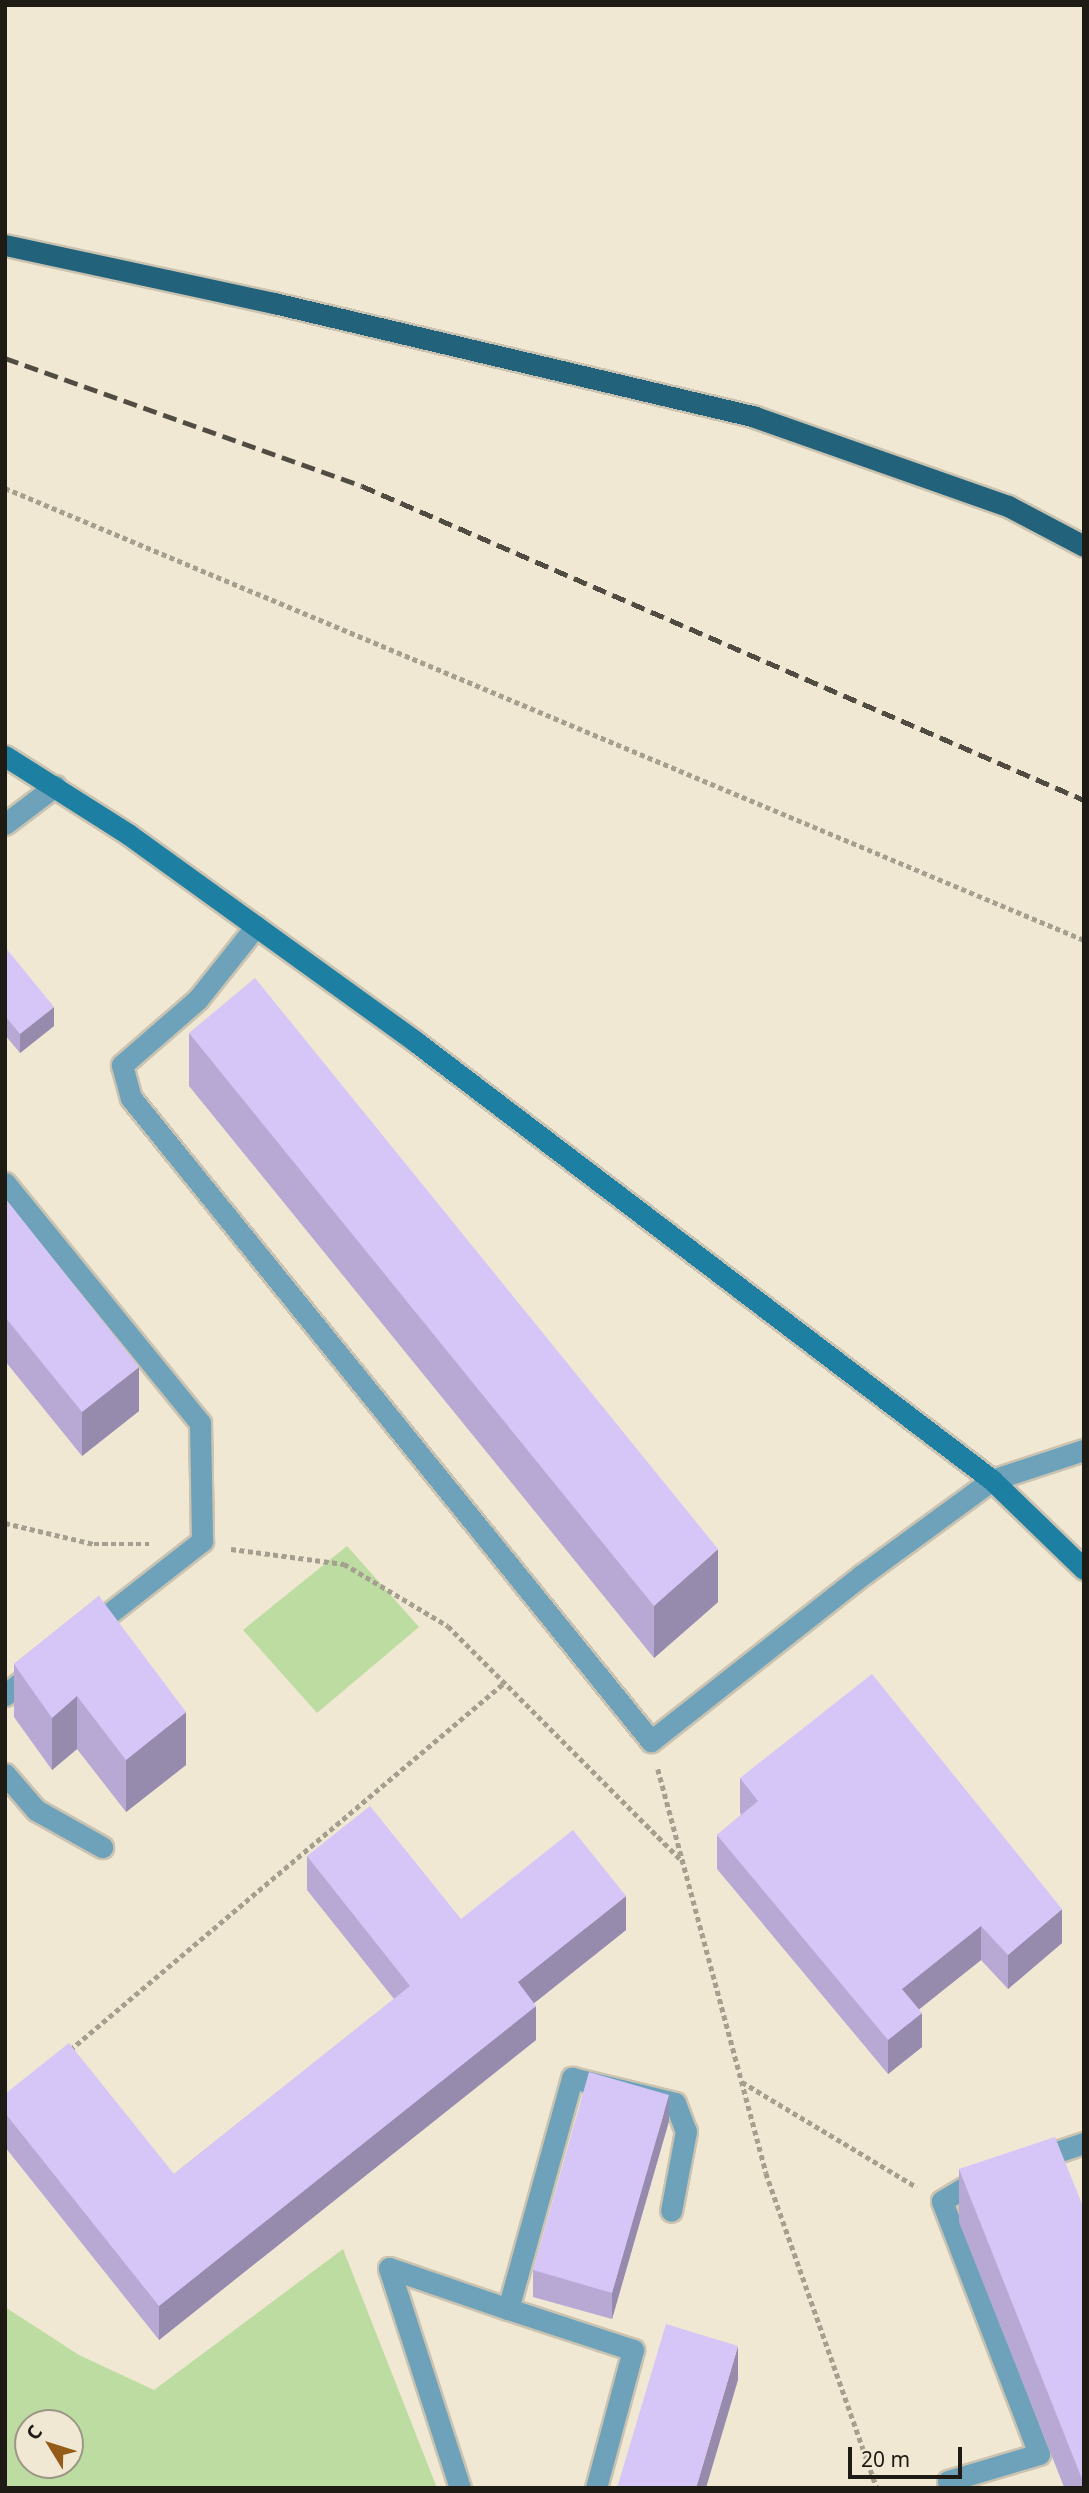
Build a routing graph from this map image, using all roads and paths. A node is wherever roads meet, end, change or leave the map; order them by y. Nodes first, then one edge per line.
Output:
1 (5, 245) edge
2 (5, 488) edge
3 (1084, 546) edge
4 (5, 756) edge
5 (55, 786) junction
6 (5, 824) edge
7 (256, 926) junction
8 (1084, 940) edge
9 (5, 1183) edge
10 (1084, 1450) edge
11 (992, 1480) junction
12 (5, 1523) edge
13 (198, 1545) junction
14 (1084, 1569) edge
15 (69, 1645) edge
16 (48, 1661) edge
17 (504, 1683) junction
18 (5, 1695) edge
19 (651, 1741) junction
20 (5, 1774) edge
21 (102, 1847) dead end
22 (684, 1863) junction
23 (58, 2060) edge
24 (742, 2082) junction
25 (1084, 2143) edge
26 (942, 2201) junction
27 (671, 2211) dead end
28 (508, 2309) junction
29 (460, 2488) edge
30 (596, 2488) edge
31 (877, 2488) edge
32 (950, 2488) edge

1 - 3 main road
2 - 8 path
4 - 5 street
5 - 6 lane
5 - 7 street
7 - 11 street
7 - 19 lane
9 - 13 lane
10 - 11 lane
11 - 14 street
11 - 19 lane
12 - 13 path
13 - 15 lane
13 - 17 path
16 - 18 lane
17 - 22 path
17 - 23 path
19 - 22 path
20 - 21 lane
22 - 24 path
24 - 26 path
24 - 31 path
25 - 26 lane
26 - 32 lane
27 - 28 lane
28 - 29 lane
28 - 30 lane

